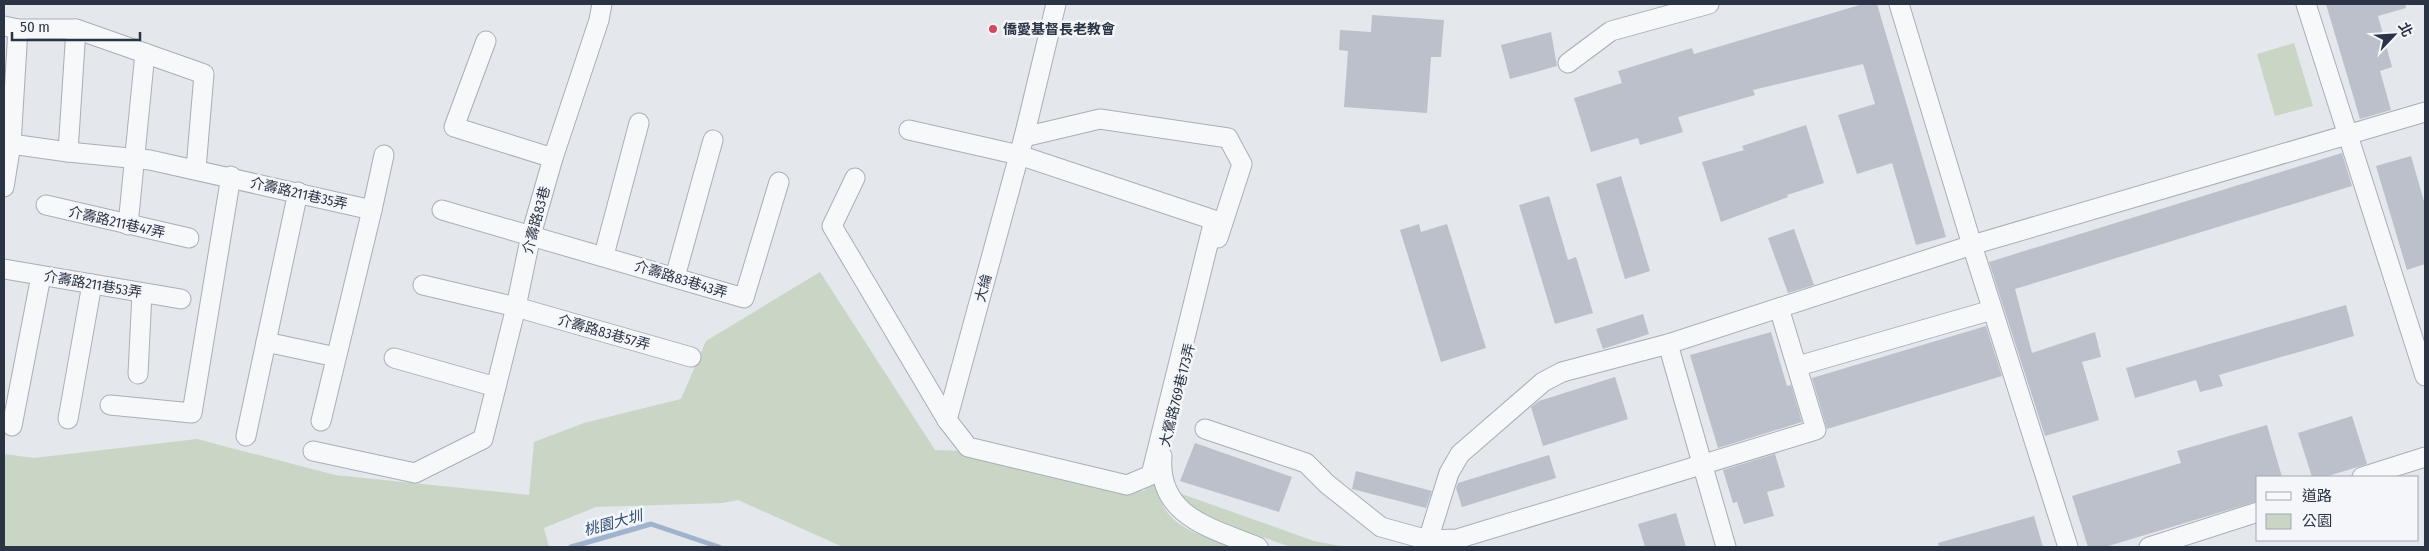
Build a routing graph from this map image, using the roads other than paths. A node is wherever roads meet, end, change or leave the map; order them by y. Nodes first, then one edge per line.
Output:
1 (602, 4) edge
2 (1056, 4) edge
3 (1709, 4) edge
4 (1899, 4) edge
5 (2306, 4) edge
6 (11, 28) edge
7 (76, 29) junction
8 (486, 41) dead end
9 (145, 53) junction
10 (1568, 63) dead end
11 (2425, 112) edge
12 (639, 123) dead end
13 (908, 130) dead end
14 (2348, 134) junction
15 (1024, 137) junction
16 (713, 140) dead end
17 (11, 144) junction
18 (68, 152) junction
19 (384, 155) dead end
20 (1019, 155) junction
21 (134, 158) junction
22 (553, 158) junction
23 (196, 170) junction
24 (230, 176) junction
25 (855, 178) dead end
26 (780, 182) dead end
27 (4, 187) edge
28 (298, 192) junction
29 (46, 205) dead end
30 (372, 210) junction
31 (442, 210) dead end
32 (128, 225) junction
33 (531, 235) junction
34 (189, 238) dead end
35 (1972, 245) junction
36 (604, 256) junction
37 (4, 269) edge
38 (41, 276) junction
39 (674, 277) junction
40 (92, 284) junction
41 (423, 285) dead end
42 (142, 293) junction
43 (181, 299) dead end
44 (516, 307) junction
45 (1778, 308) junction
46 (1992, 310) junction
47 (266, 342) junction
48 (1668, 344) junction
49 (336, 357) junction
50 (691, 357) dead end
51 (394, 358) dead end
52 (1798, 366) junction
53 (138, 374) dead end
54 (2425, 376) edge
55 (496, 386) junction
56 (110, 405) dead end
57 (68, 419) dead end
58 (947, 420) junction
59 (320, 421) dead end
60 (12, 426) dead end
61 (1205, 429) dead end
62 (246, 436) dead end
63 (313, 451) dead end
64 (2425, 457) edge
65 (1702, 464) junction
66 (2365, 476) edge
67 (2256, 513) edge
68 (1428, 544) edge
69 (1258, 547) edge
70 (1726, 547) edge
71 (2068, 547) edge
72 (2149, 547) edge

1 - 22 street, 介壽路83巷
2 - 15 street, 大綸
3 - 10 street
4 - 35 street
5 - 14 street
6 - 7 street
6 - 17 street
7 - 9 street
7 - 18 street
8 - 22 street
9 - 21 street
9 - 23 street
11 - 14 street
12 - 36 street
13 - 20 street
14 - 35 street
14 - 54 street
15 - 20 street, 大綸
15 - 69 street, 大鶯路769巷173弄
16 - 39 street
17 - 18 street, 介壽路211巷35弄
17 - 27 street
18 - 21 street, 介壽路211巷35弄
19 - 30 street
20 - 58 street, 大綸
20 - 58 street
21 - 23 street, 介壽路211巷35弄
21 - 32 street
22 - 33 street, 介壽路83巷
23 - 24 street, 介壽路211巷35弄
24 - 28 street, 介壽路211巷35弄
24 - 56 street
25 - 58 street
26 - 39 street, 介壽路83巷43弄
28 - 30 street, 介壽路211巷35弄
28 - 47 street
29 - 32 street, 介壽路211巷47弄
30 - 49 street
31 - 33 street, 介壽路83巷43弄
32 - 34 street, 介壽路211巷47弄
33 - 36 street, 介壽路83巷43弄
33 - 44 street, 介壽路83巷
35 - 45 street
35 - 46 street
36 - 39 street, 介壽路83巷43弄
37 - 38 street, 介壽路211巷53弄
38 - 40 street, 介壽路211巷53弄
38 - 60 street
40 - 42 street, 介壽路211巷53弄
40 - 57 street
41 - 44 street, 介壽路83巷57弄
42 - 43 street, 介壽路211巷53弄
42 - 53 street
44 - 50 street, 介壽路83巷57弄
44 - 55 street, 介壽路83巷
45 - 48 street
45 - 52 street
46 - 52 street
46 - 71 street
47 - 49 street
47 - 62 street
48 - 65 street
48 - 68 street
49 - 59 street
51 - 55 street
52 - 65 street
55 - 63 street, 介壽路83巷
61 - 68 street
64 - 66 street
65 - 68 street
65 - 70 street
67 - 72 street

